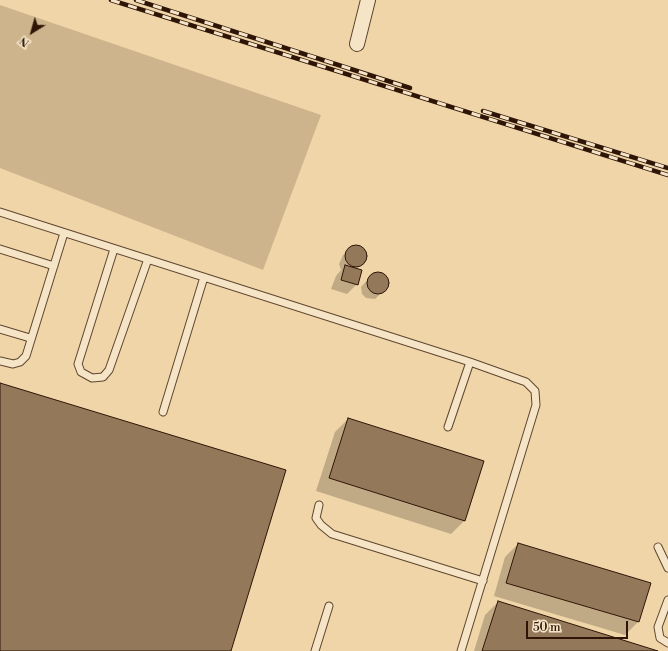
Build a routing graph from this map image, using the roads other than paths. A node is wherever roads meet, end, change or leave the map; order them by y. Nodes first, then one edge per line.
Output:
1 (368, 0) edge
2 (357, 44) dead end
3 (0, 212) edge
4 (64, 233) junction
5 (0, 249) edge
6 (114, 249) junction
7 (148, 259) junction
8 (54, 266) junction
9 (204, 277) junction
10 (0, 329) edge
11 (30, 338) junction
12 (0, 361) edge
13 (470, 362) junction
14 (163, 412) dead end
15 (448, 427) dead end
16 (319, 505) dead end
17 (658, 548) dead end
18 (668, 568) edge
19 (483, 581) junction
20 (668, 600) edge
21 (329, 606) dead end
22 (668, 643) edge
23 (315, 651) edge
24 (461, 651) edge

1 - 2 street
3 - 4 lane
4 - 6 lane
4 - 8 lane
5 - 8 lane
6 - 7 lane
6 - 7 lane
7 - 9 lane
8 - 11 lane
9 - 13 lane
9 - 14 lane
10 - 11 lane
11 - 12 lane
13 - 15 lane
13 - 19 lane
16 - 19 lane
17 - 18 lane
19 - 24 lane
20 - 22 lane
21 - 23 lane

